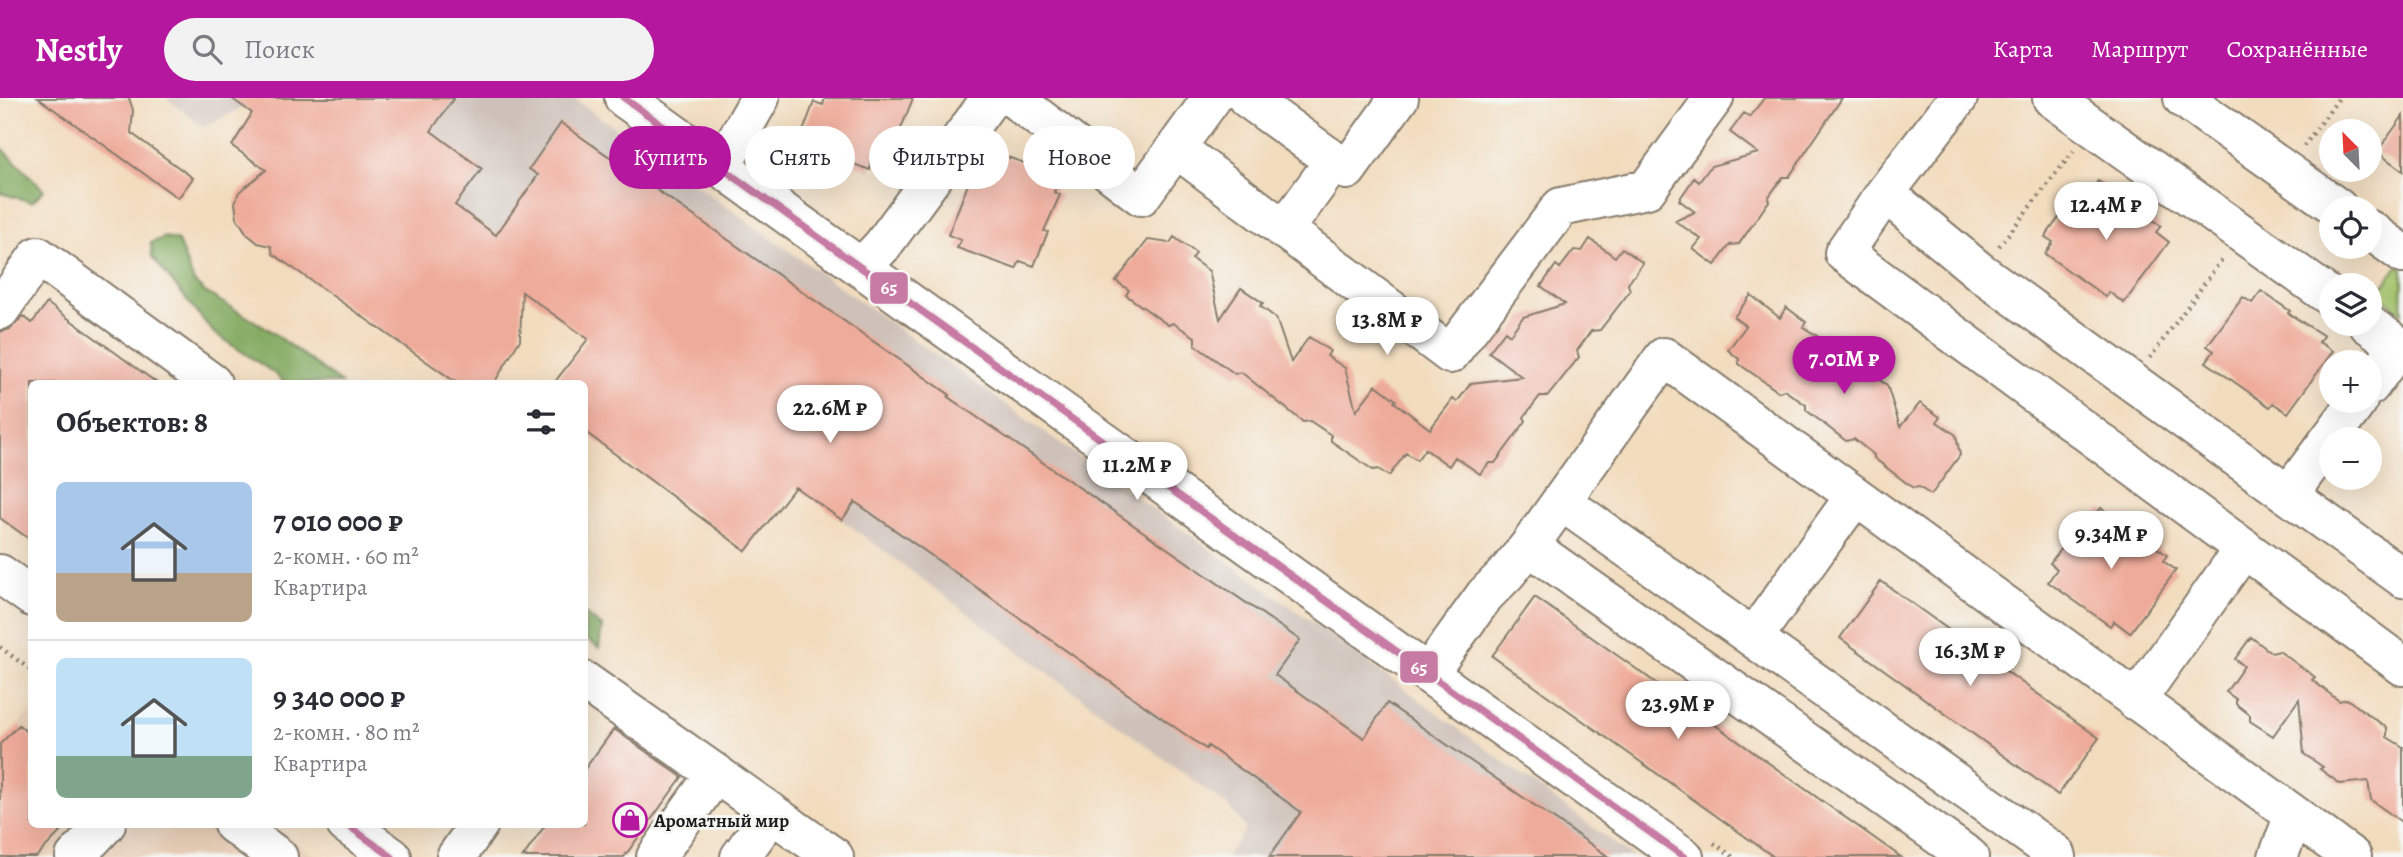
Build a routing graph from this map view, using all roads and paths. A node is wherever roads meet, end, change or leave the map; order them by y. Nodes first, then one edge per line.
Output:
1 (624, 98) edge
2 (760, 98) edge
3 (991, 98) edge
4 (1013, 98) edge
5 (1213, 98) edge
6 (1247, 98) edge
7 (1399, 98) edge
8 (1714, 98) edge
9 (1958, 98) edge
10 (2052, 98) edge
11 (2183, 98) edge
12 (663, 126) edge
13 (2093, 126) junction
14 (1176, 148) junction
15 (731, 149) edge
16 (1334, 162) junction
17 (731, 174) edge
18 (1885, 193) junction
19 (2322, 196) edge
20 (1284, 230) junction
21 (2382, 239) edge
22 (2403, 254) edge
23 (861, 268) junction
24 (1979, 271) junction
25 (2319, 288) edge
26 (0, 310) edge
27 (2382, 334) edge
28 (2401, 347) edge
29 (2382, 371) edge
30 (208, 380) edge
31 (2349, 413) edge
32 (2289, 494) junction
33 (1855, 496) junction
34 (1561, 501) junction
35 (1529, 546) junction
36 (2244, 548) junction
37 (0, 574) edge
38 (2403, 578) edge
39 (28, 594) edge
40 (1753, 638) junction
41 (0, 647) edge
42 (2403, 666) edge
43 (28, 668) edge
44 (1428, 674) junction
45 (588, 684) edge
46 (2136, 701) junction
47 (716, 773) junction
48 (772, 813) junction
49 (2294, 815) junction
50 (102, 828) edge
51 (238, 828) edge
52 (352, 828) edge
53 (477, 828) edge
54 (75, 857) edge
55 (278, 857) edge
56 (392, 857) edge
57 (456, 857) edge
58 (656, 857) edge
59 (740, 857) edge
60 (834, 857) edge
61 (1684, 857) edge
62 (1969, 857) edge
63 (2057, 857) edge
64 (2278, 857) edge
65 (2352, 857) edge

1 - 12 street
2 - 15 street
3 - 23 street
4 - 14 street
5 - 14 street
6 - 16 street
7 - 16 street
8 - 20 street
9 - 18 street
10 - 13 street
11 - 19 street
13 - 24 path
13 - 25 street
14 - 20 street
16 - 20 street
17 - 23 street
18 - 24 street
18 - 36 street
21 - 22 street
23 - 44 street
24 - 32 street
26 - 30 street
27 - 28 street
28 - 29 street
31 - 32 street
32 - 38 street
33 - 34 street
33 - 40 street
33 - 46 street
34 - 35 street
34 - 40 street
35 - 44 street
35 - 62 street
36 - 42 street
36 - 46 street
37 - 39 street
40 - 63 street
41 - 43 path
44 - 61 street
45 - 47 street
46 - 49 street
47 - 48 street
47 - 58 street
48 - 59 street
48 - 60 street
49 - 64 street
49 - 65 street
50 - 54 street
51 - 55 street
52 - 56 street
53 - 57 street

